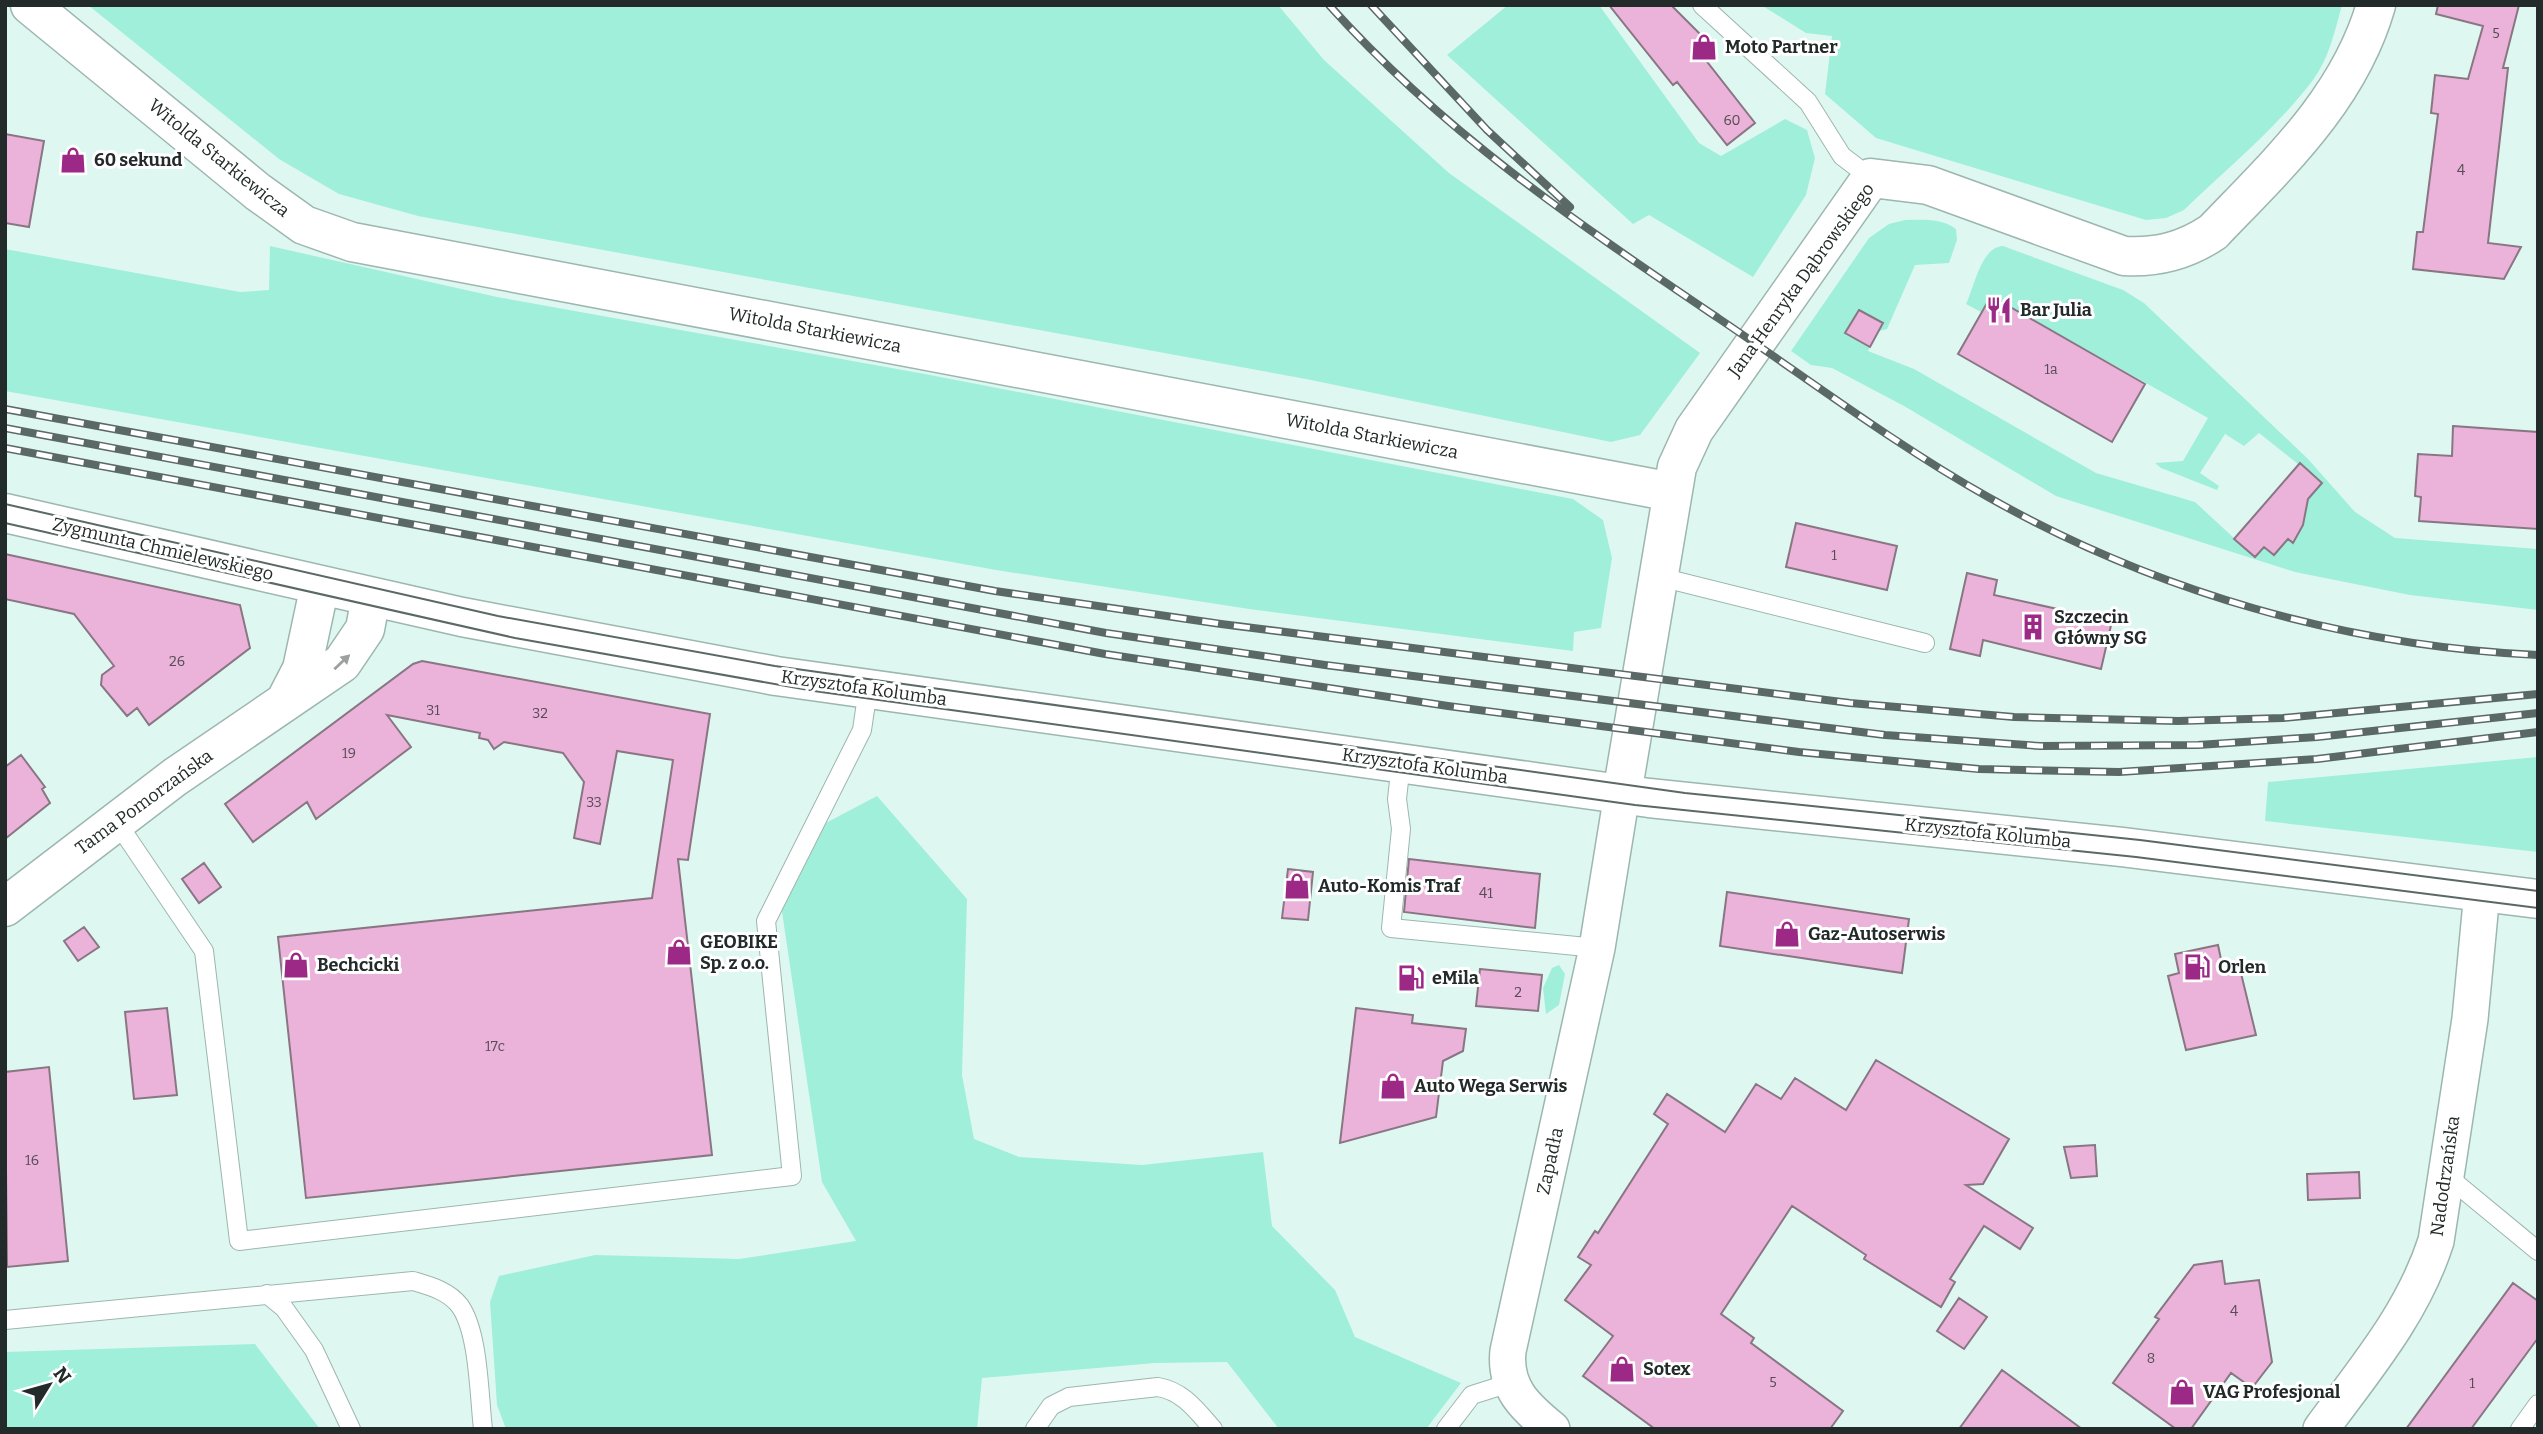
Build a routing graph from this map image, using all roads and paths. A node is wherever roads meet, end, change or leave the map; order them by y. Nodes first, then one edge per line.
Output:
1 (30, 5) edge
2 (1702, 5) edge
3 (2376, 5) edge
4 (1871, 178) junction
5 (1672, 492) junction
6 (5, 513) edge
7 (1660, 577) junction
8 (320, 585) junction
9 (371, 597) junction
10 (1925, 643) dead end
11 (868, 689) junction
12 (286, 700) junction
13 (1401, 763) junction
14 (1622, 794) junction
15 (116, 821) junction
16 (2482, 892) junction
17 (2538, 899) edge
18 (5, 907) edge
19 (1597, 948) junction
20 (2447, 1176) junction
21 (2538, 1251) edge
22 (267, 1294) junction
23 (5, 1320) edge
24 (1510, 1383) junction
25 (2538, 1404) edge
26 (351, 1429) edge
27 (483, 1429) edge
28 (1035, 1429) edge
29 (1213, 1429) edge
30 (1446, 1429) edge
31 (1552, 1429) edge
32 (2321, 1429) edge
33 (2520, 1429) edge

1 - 5 street, Witolda Starkiewicza
2 - 4 lane
3 - 4 street, Jana Henryka Dąbrowskiego
4 - 5 street, Jana Henryka Dąbrowskiego
5 - 7 street, Jana Henryka Dąbrowskiego
6 - 8 street, Zygmunta Chmielewskiego
7 - 10 lane
7 - 14 street, Jana Henryka Dąbrowskiego
8 - 9 street, Krzysztofa Kolumba
8 - 12 street, Tama Pomorzańska
9 - 11 street, Krzysztofa Kolumba
12 -> 9 street, Tama Pomorzańska
11 - 13 street, Krzysztofa Kolumba
11 - 15 lane
12 - 15 street, Tama Pomorzańska
13 - 14 street, Krzysztofa Kolumba
13 - 19 lane
14 - 16 street, Krzysztofa Kolumba
14 - 19 street, Zapadła
15 - 18 street, Tama Pomorzańska
16 - 17 street, Krzysztofa Kolumba
16 - 20 street, Nadodrzańska
19 - 24 street, Zapadła
20 - 21 lane
20 - 32 street, Nadodrzańska
22 - 23 lane
22 - 26 lane
22 - 27 lane
24 - 30 lane
24 - 31 street
25 - 33 lane
28 - 29 lane

